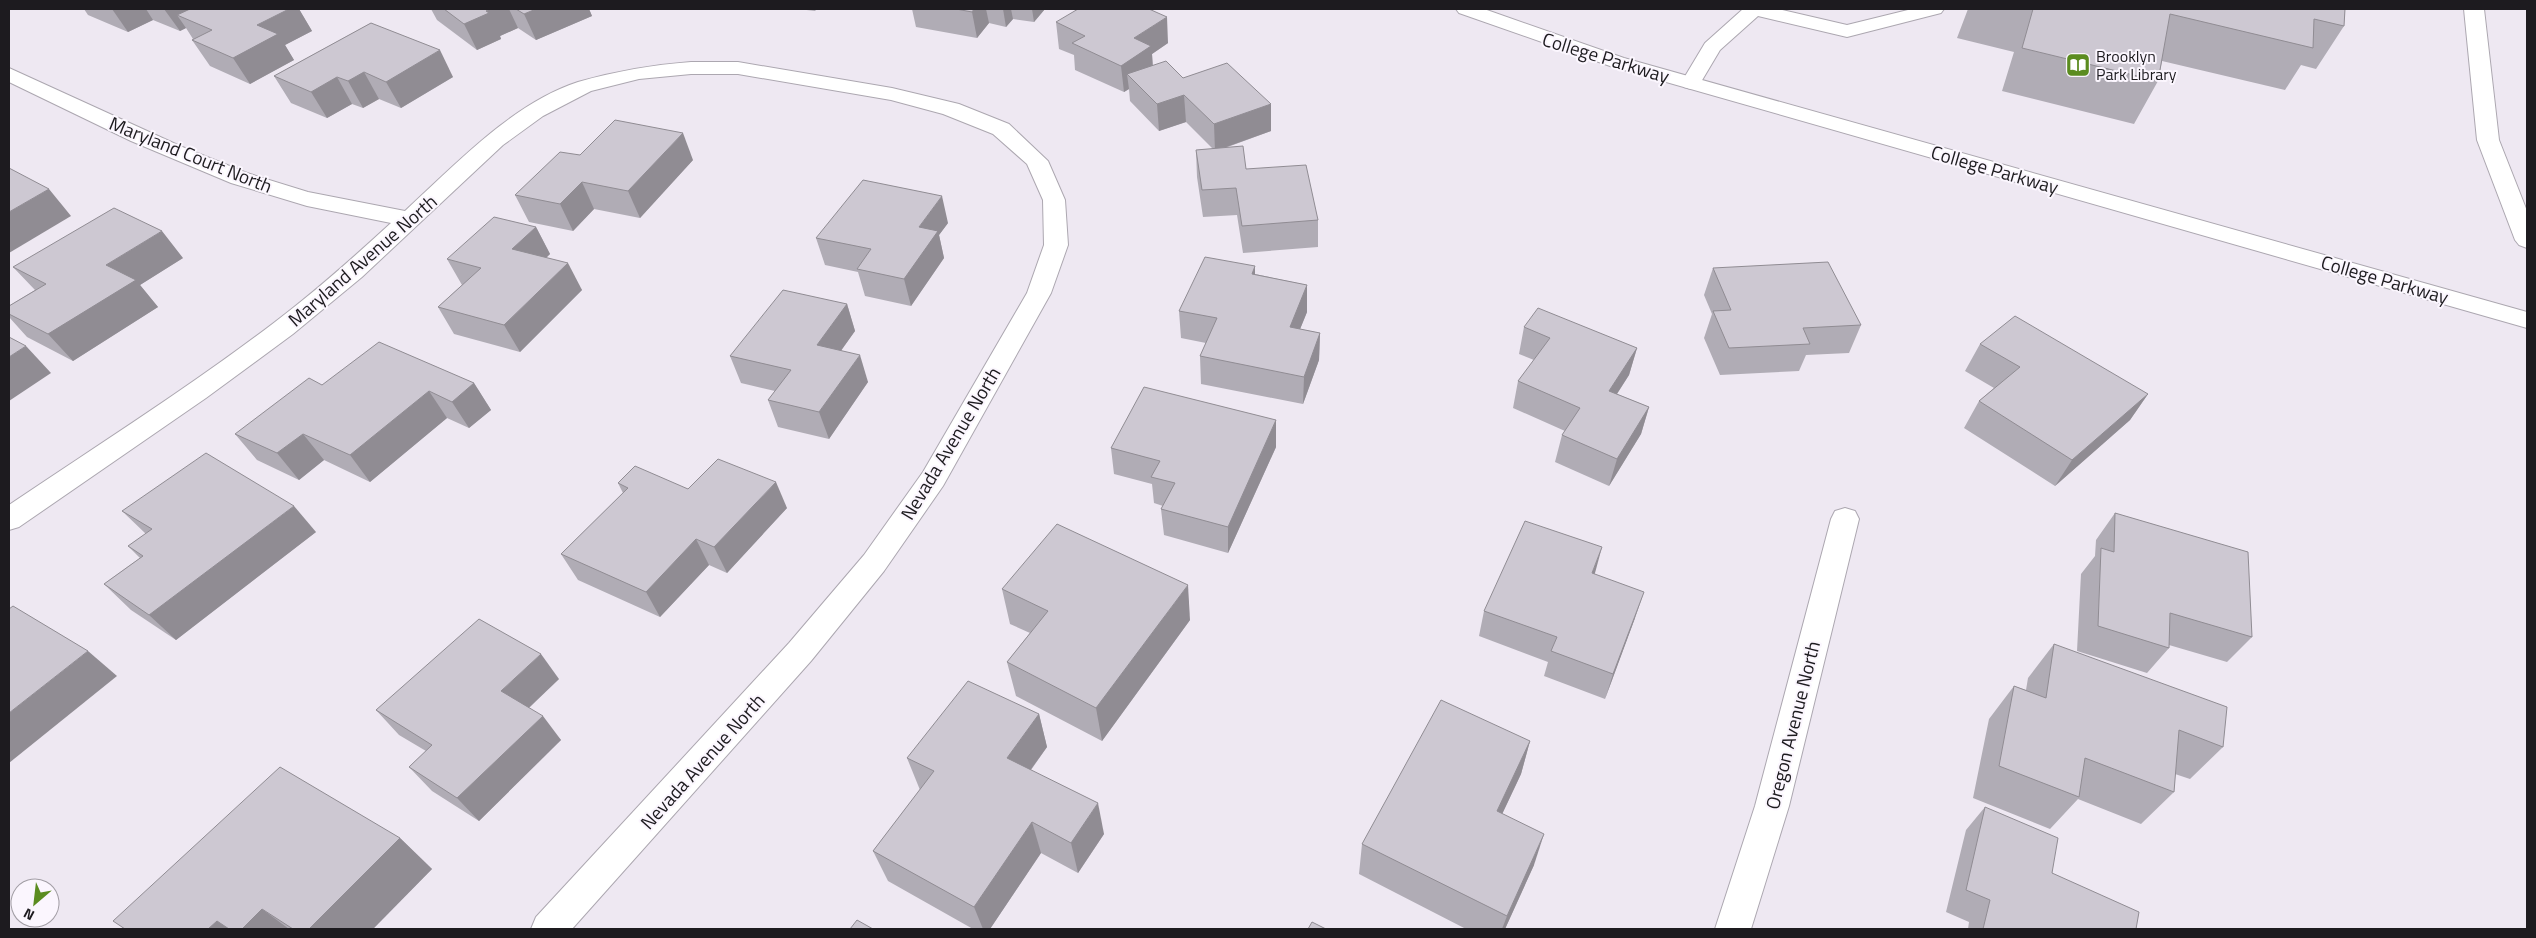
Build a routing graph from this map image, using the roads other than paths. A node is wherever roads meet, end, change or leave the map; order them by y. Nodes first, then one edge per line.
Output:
1 (1466, 9) edge
2 (1754, 9) edge
3 (1934, 9) edge
4 (2474, 9) edge
5 (738, 68) joint
6 (9, 74) edge
7 (1691, 83) junction
8 (410, 219) junction
9 (2527, 240) edge
10 (2527, 320) edge
11 (1845, 519) dead end
12 (9, 520) edge
13 (549, 929) edge
14 (1733, 929) edge

1 - 7 street, College Parkway
2 - 3 street
2 - 7 street
4 - 9 street
5 - 8 street, Maryland Avenue North
5 - 13 street, Nevada Avenue North
6 - 8 street, Maryland Court North
7 - 10 street, College Parkway
8 - 12 street, Maryland Avenue North
11 - 14 street, Oregon Avenue North

